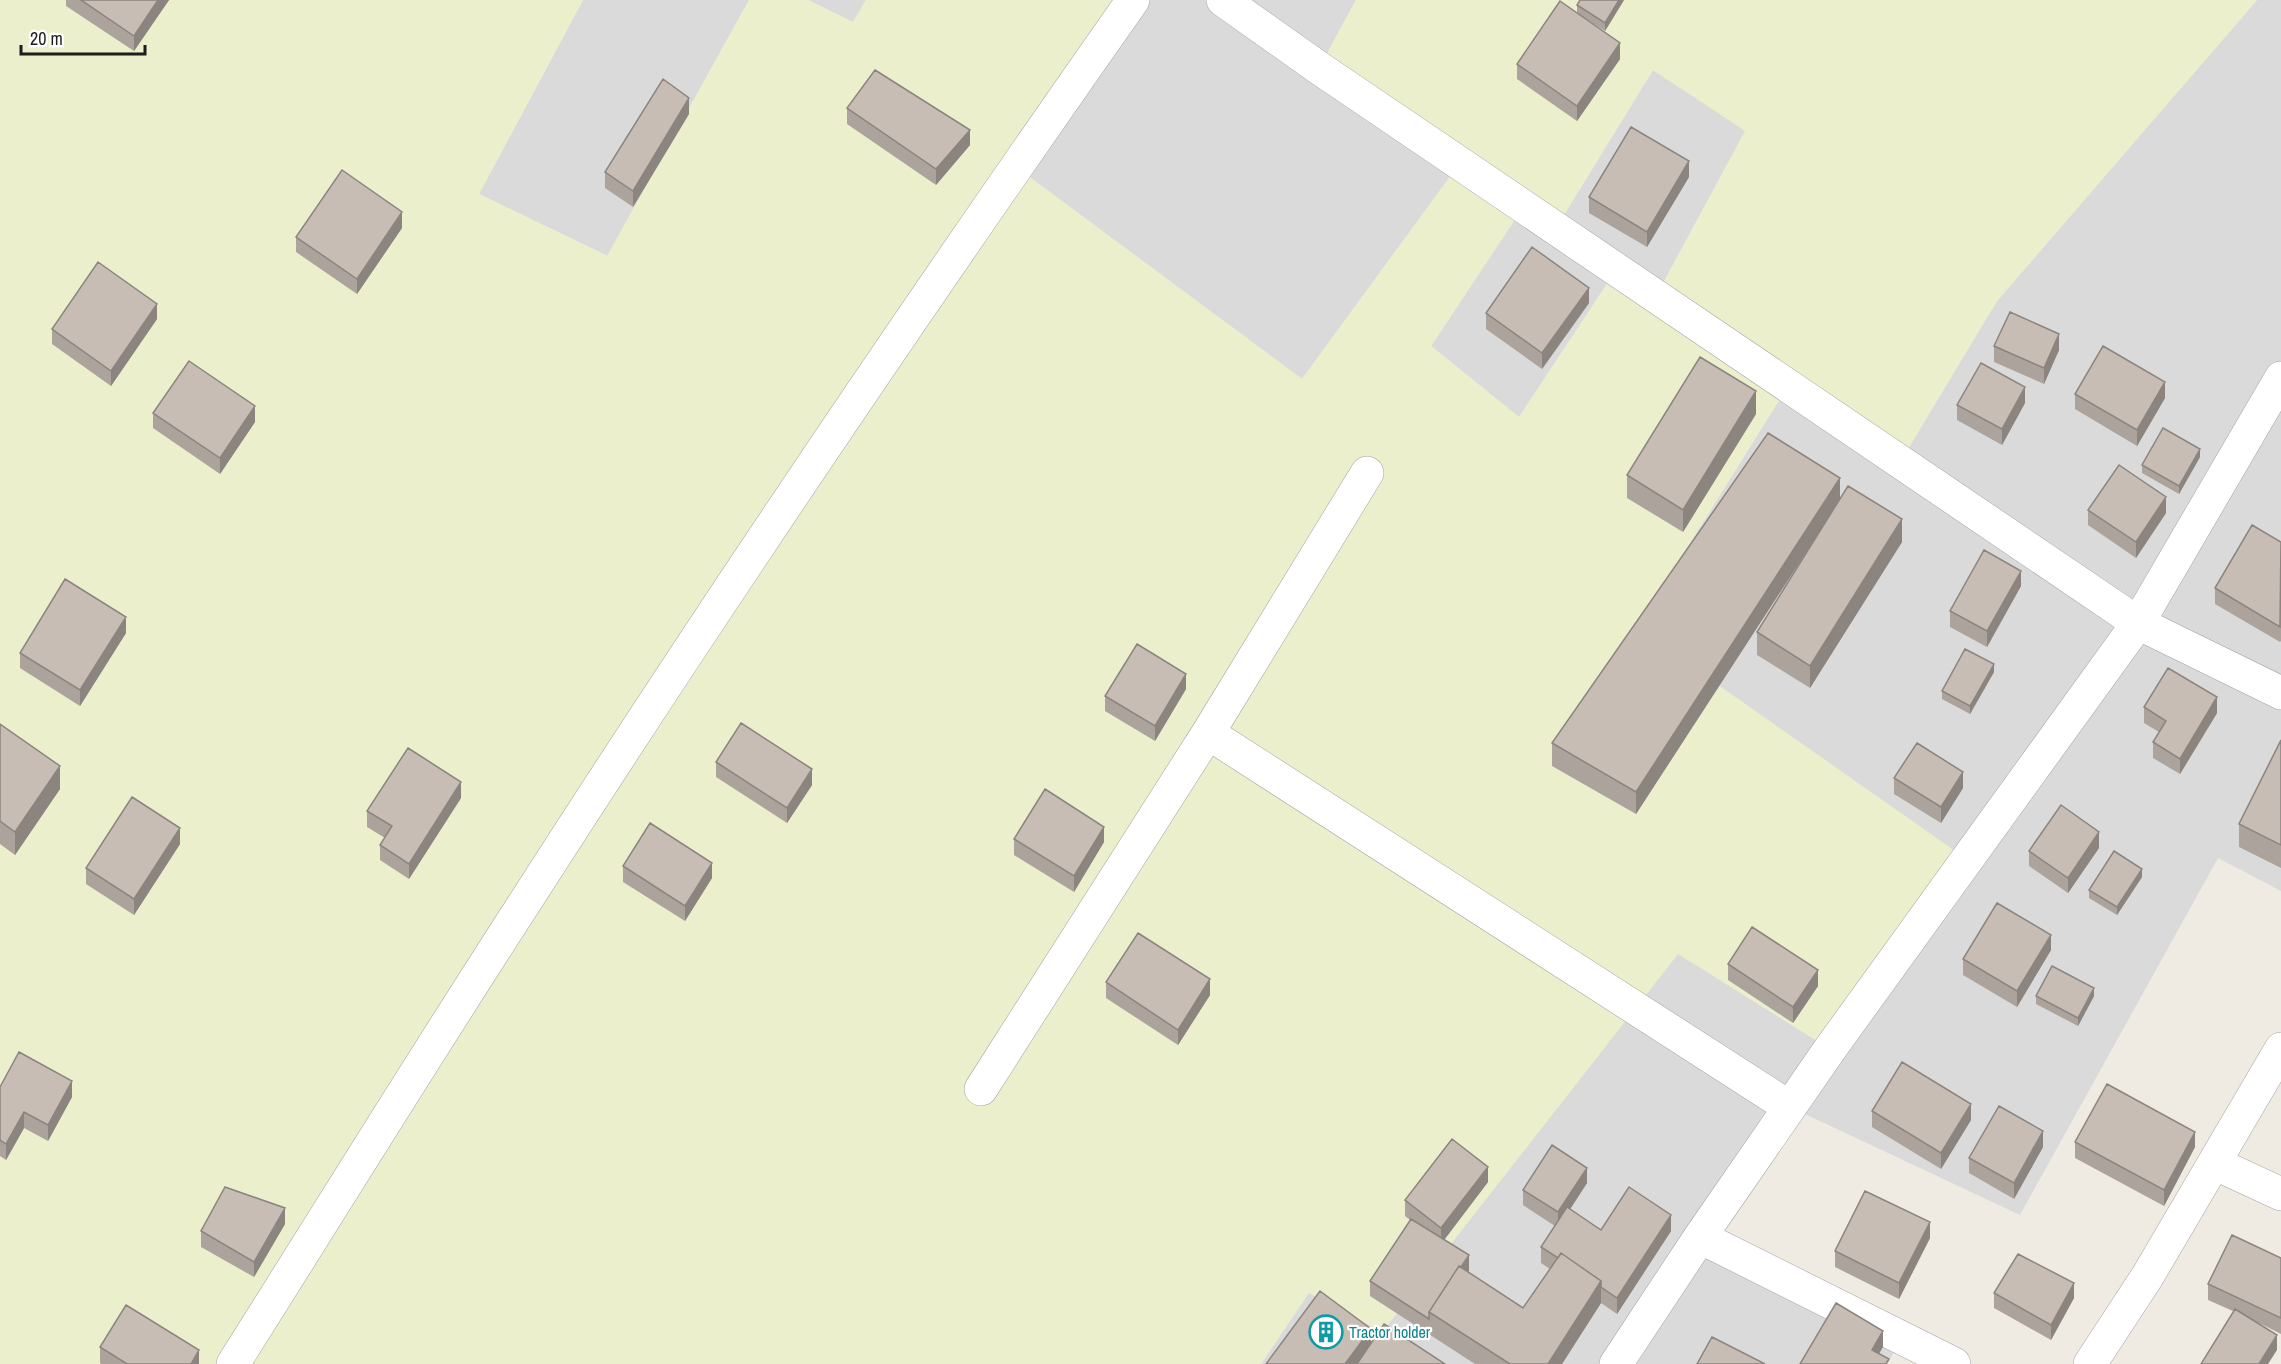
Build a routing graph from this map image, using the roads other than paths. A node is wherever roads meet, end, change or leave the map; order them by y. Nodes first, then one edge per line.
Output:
1 (1133, 0) edge
2 (1223, 0) edge
3 (2281, 378) edge
4 (1367, 473) dead end
5 (2138, 623) junction
6 (2281, 693) edge
7 (1208, 733) junction
8 (2281, 1049) edge
9 (981, 1089) dead end
10 (1789, 1107) junction
11 (2214, 1163) junction
12 (2281, 1194) edge
13 (1700, 1237) junction
14 (233, 1364) edge
15 (1616, 1364) edge
16 (1954, 1364) edge
17 (2090, 1364) edge

1 - 14 street
2 - 5 street
3 - 5 street
4 - 7 street
5 - 6 street
5 - 10 street
7 - 9 street
7 - 10 street
8 - 11 street
10 - 13 street
11 - 12 street
11 - 17 street
13 - 15 street
13 - 16 street

